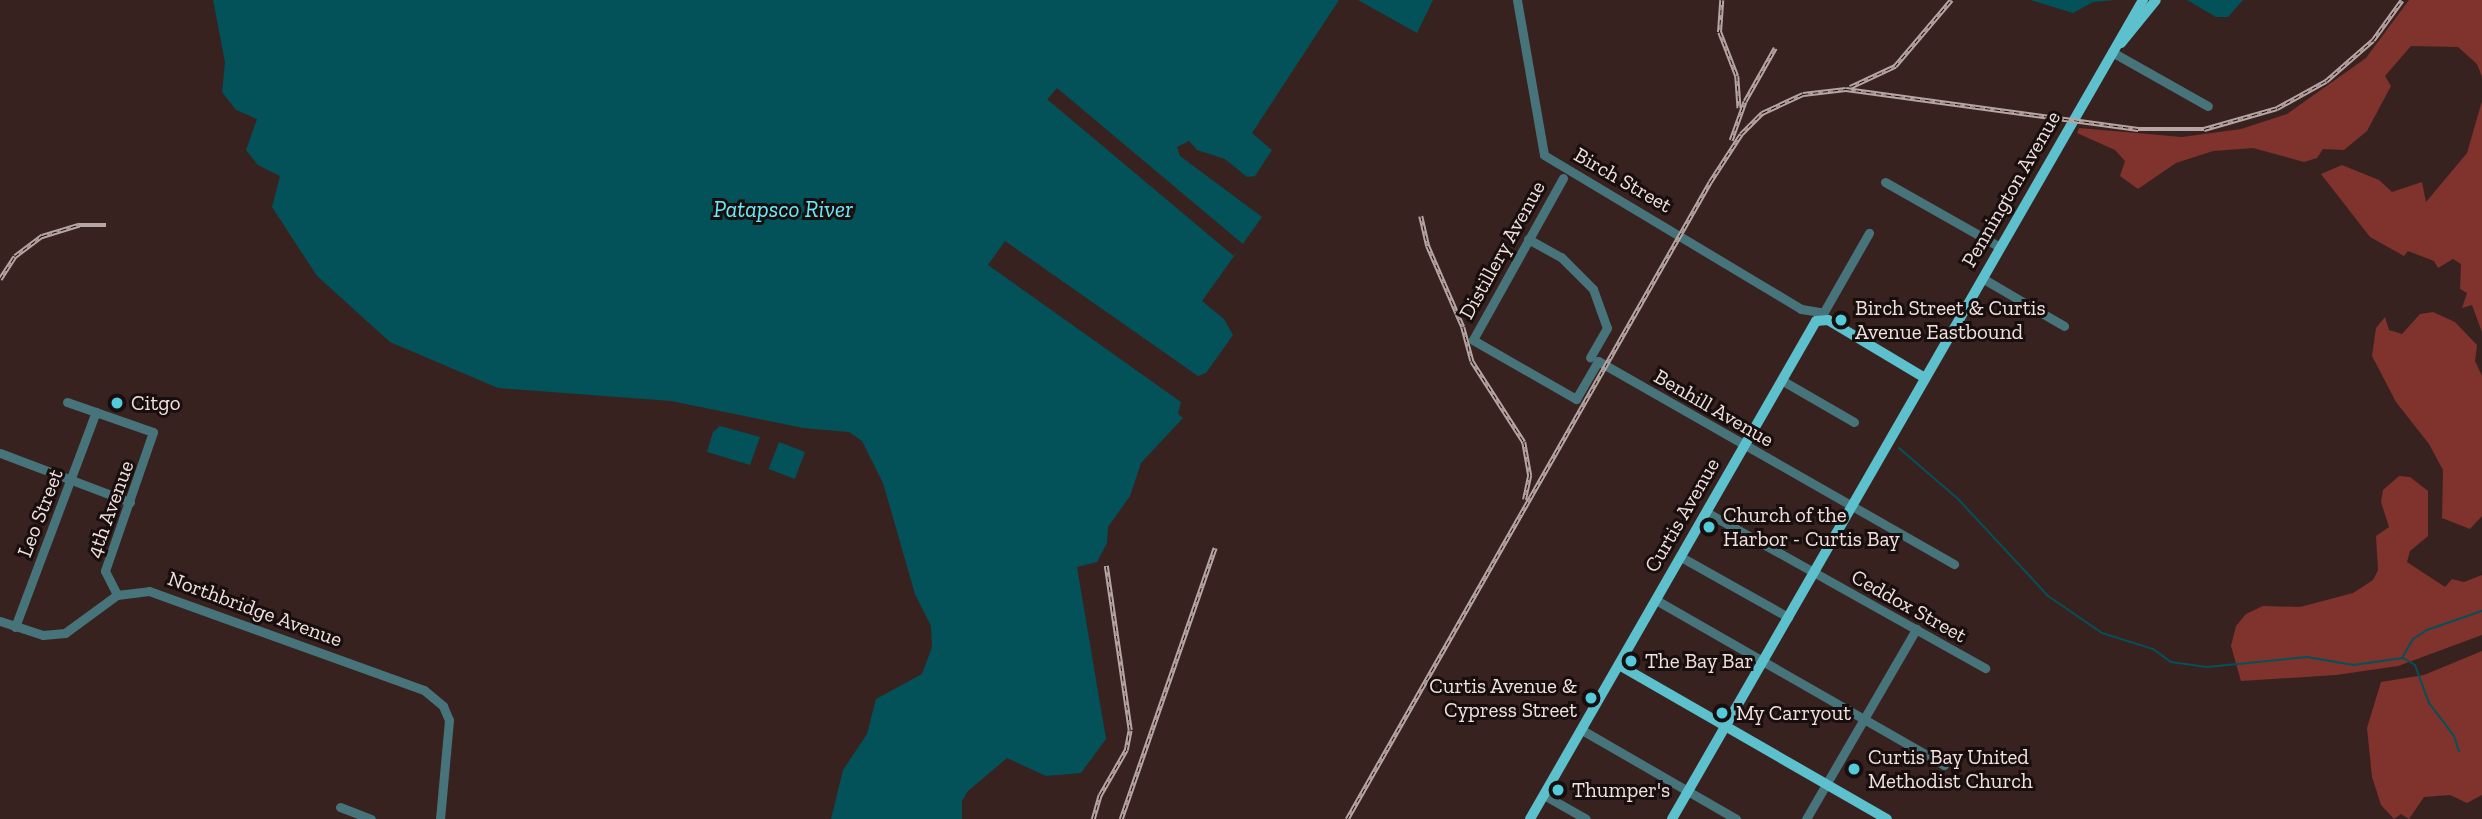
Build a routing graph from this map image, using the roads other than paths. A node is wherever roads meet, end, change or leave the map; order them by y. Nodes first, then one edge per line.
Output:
1 (1517, 0) edge
2 (2143, 0) edge
3 (2156, 0) edge
4 (2112, 52) junction
5 (2208, 106) dead end
6 (1563, 178) dead end
7 (1885, 182) dead end
8 (1869, 233) dead end
9 (1528, 239) junction
10 (2000, 247) junction
11 (1982, 278) junction
12 (1821, 315) junction
13 (2064, 326) dead end
14 (1474, 340) joint
15 (1590, 358) dead end
16 (1908, 367) junction
17 (1925, 378) junction
18 (1783, 381) junction
19 (67, 402) dead end
20 (96, 412) junction
21 (1854, 422) dead end
22 (1744, 446) junction
23 (0, 453) edge
24 (1880, 457) junction
25 (71, 480) junction
26 (130, 502) junction
27 (1851, 508) junction
28 (1706, 512) junction
29 (1681, 556) junction
30 (1954, 564) dead end
31 (1814, 572) junction
32 (117, 596) junction
33 (1656, 600) junction
34 (1788, 617) junction
35 (0, 621) edge
36 (15, 627) junction
37 (1916, 629) junction
38 (1763, 661) junction
39 (1619, 665) junction
40 (1985, 668) dead end
41 (1864, 719) junction
42 (1725, 726) junction
43 (1581, 730) junction
44 (1944, 765) dead end
45 (1826, 784) junction
46 (1688, 791) junction
47 (1544, 795) junction
48 (340, 807) dead end
49 (371, 819) edge
50 (440, 819) edge
51 (1530, 819) edge
52 (1586, 819) edge
53 (1672, 819) edge
54 (1736, 819) edge
55 (1806, 819) edge
56 (1886, 819) edge

1 - 12 street, Birch Street
2 - 4 main road, Pennington Avenue
3 - 4 main road, Pennington Avenue
4 - 5 street
4 - 10 main road, Pennington Avenue
6 - 9 street, Distillery Avenue
7 - 10 street
8 - 12 street, Curtis Avenue
9 - 14 street, Distillery Avenue
9 - 15 street
10 - 11 main road, Pennington Avenue
11 - 13 street
11 - 17 main road, Pennington Avenue
12 - 16 main road, Birch Street
12 - 18 main road, Curtis Avenue
14 - 22 street, Benhill Avenue
16 - 17 main road, Birch Street
16 - 24 main road
17 - 24 main road, Pennington Avenue
18 - 21 street
18 - 22 main road, Curtis Avenue
19 - 20 street
20 - 25 street, Leo Street
20 - 26 street, 4th Avenue
22 - 27 street, Benhill Avenue
22 - 28 main road, Curtis Avenue
23 - 25 street
24 - 27 main road, Pennington Avenue
25 - 26 street
25 - 36 street, Leo Street
26 - 32 street, 4th Avenue
27 - 30 street, Benhill Avenue
27 - 31 main road, Pennington Avenue
28 - 29 main road, Curtis Avenue
28 - 31 street, Ceddox Street
29 - 33 main road, Curtis Avenue
29 - 34 street
31 - 34 main road, Pennington Avenue
31 - 37 street, Ceddox Street
32 - 36 street, Northbridge Avenue
32 - 50 street, Northbridge Avenue
33 - 38 street
33 - 39 main road, Curtis Avenue
34 - 38 main road, Pennington Avenue
35 - 36 street, Northbridge Avenue
37 - 40 street, Ceddox Street
37 - 41 street
38 - 41 street
38 - 42 main road, Pennington Avenue
39 - 42 main road
39 - 43 main road, Curtis Avenue
41 - 44 street
41 - 45 street
42 - 45 main road
42 - 46 main road, Pennington Avenue
43 - 46 street
43 - 47 main road, Curtis Avenue
45 - 55 street
45 - 56 main road
46 - 53 main road, Pennington Avenue
46 - 54 street
47 - 51 main road, Curtis Avenue
47 - 52 street
48 - 49 street

